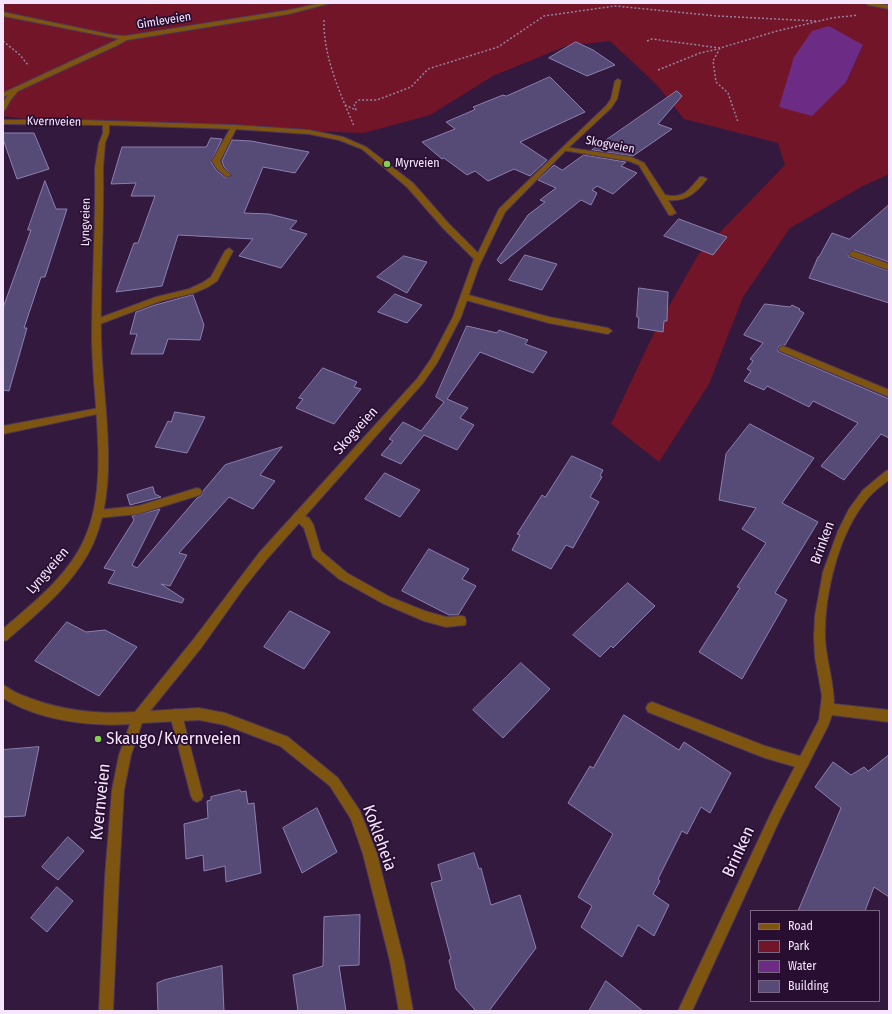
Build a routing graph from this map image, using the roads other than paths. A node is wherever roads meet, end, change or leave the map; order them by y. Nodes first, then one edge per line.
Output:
1 (327, 3) edge
2 (868, 3) edge
3 (886, 7) edge
4 (3, 14) edge
5 (125, 38) junction
6 (618, 81) dead end
7 (15, 91) junction
8 (3, 95) edge
9 (3, 109) edge
10 (3, 122) edge
11 (106, 123) junction
12 (234, 126) junction
13 (564, 149) junction
14 (227, 174) dead end
15 (703, 179) dead end
16 (661, 197) junction
17 (672, 213) dead end
18 (229, 251) dead end
19 (853, 254) dead end
20 (479, 259) junction
21 (889, 267) edge
22 (465, 297) junction
23 (97, 322) junction
24 (608, 332) dead end
25 (783, 349) dead end
26 (889, 394) edge
27 (99, 410) junction
28 (3, 430) edge
29 (889, 474) edge
30 (197, 492) dead end
31 (98, 514) junction
32 (298, 517) junction
33 (461, 621) dead end
34 (3, 636) edge
35 (3, 691) edge
36 (652, 708) dead end
37 (829, 709) junction
38 (176, 715) junction
39 (139, 716) junction
40 (889, 716) edge
41 (803, 763) junction
42 (197, 796) dead end
43 (106, 1011) edge
44 (406, 1011) edge
45 (685, 1011) edge

1 - 5 street, Gimleveien
2 - 3 street
4 - 5 street, Gimleveien
5 - 7 street
6 - 13 street, Skogveien
7 - 8 street
7 - 9 street
10 - 11 street, Kvernveien
11 - 12 street
11 - 23 street, Lyngveien
12 - 14 street
12 - 20 street
13 - 16 street, Skogveien
13 - 20 street, Skogveien
15 - 16 street
16 - 17 street, Skogveien
18 - 23 street
19 - 21 street
20 - 22 street, Skogveien
22 - 24 street
22 - 32 street, Skogveien
23 - 27 street, Lyngveien
25 - 26 street
27 - 28 street
27 - 31 street, Lyngveien
29 - 37 street, Brinken
30 - 31 street
31 - 34 street, Lyngveien
32 - 33 street
32 - 39 street, Skogveien
35 - 39 street
36 - 41 street
37 - 40 street
37 - 41 street, Brinken
38 - 39 street, Kokleheia
38 - 42 street
38 - 44 street, Kokleheia
39 - 43 street, Kvernveien
41 - 45 street, Brinken

